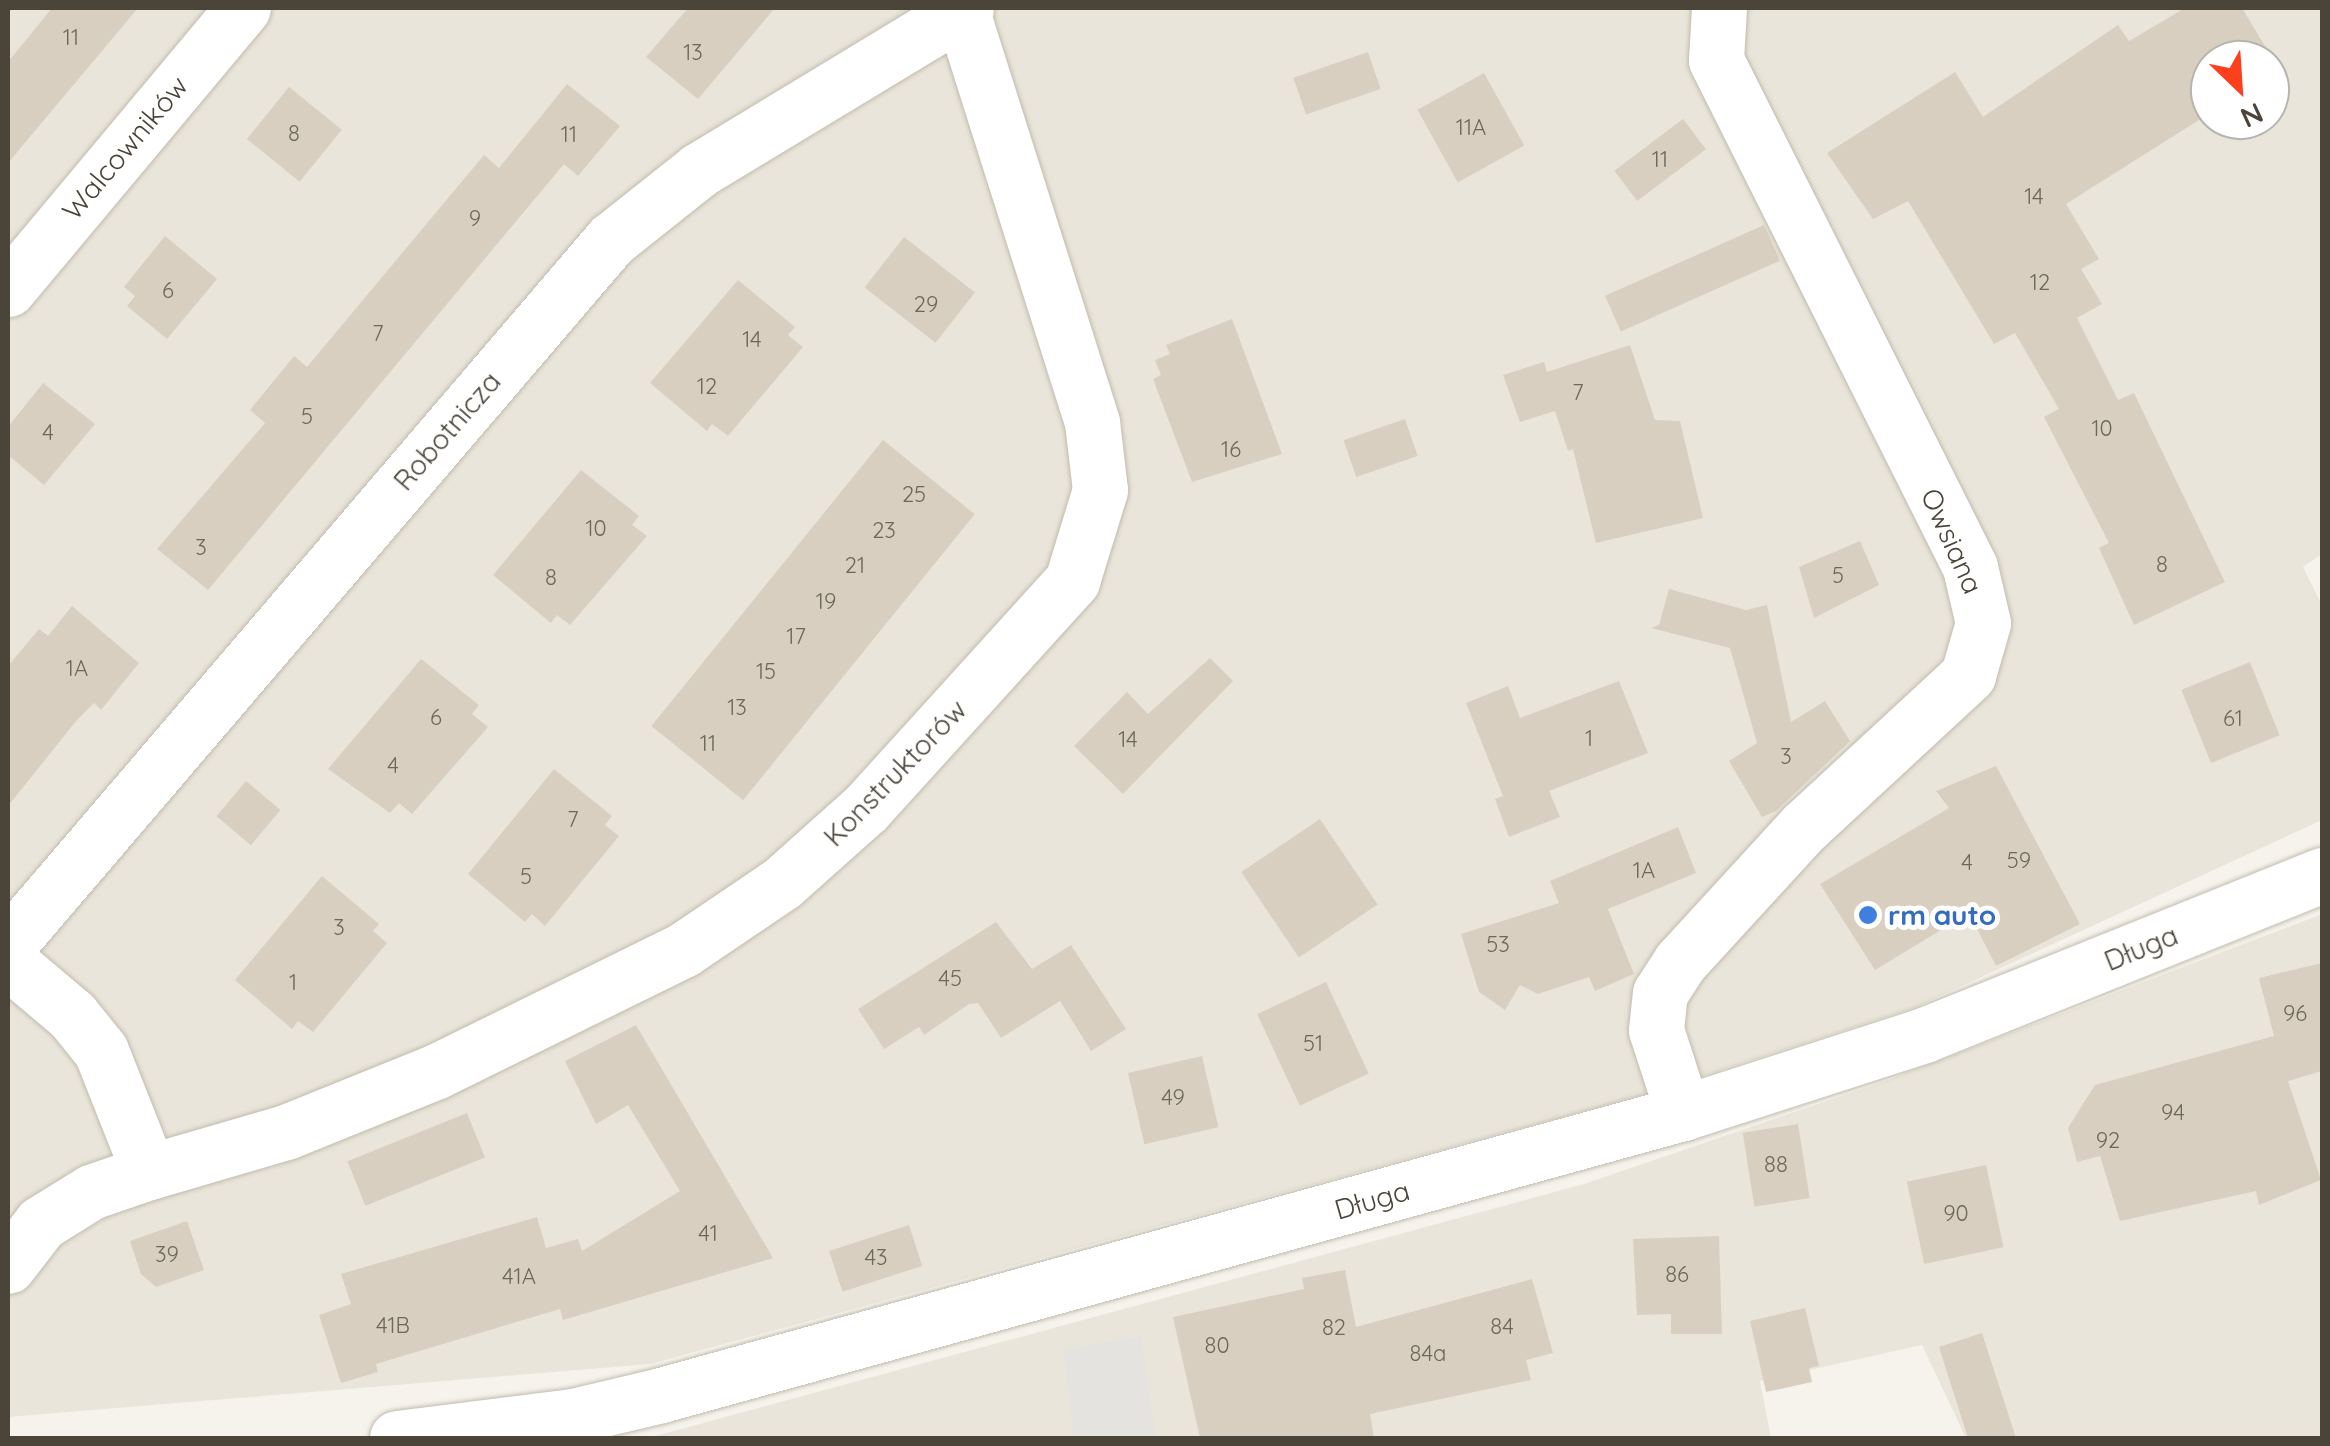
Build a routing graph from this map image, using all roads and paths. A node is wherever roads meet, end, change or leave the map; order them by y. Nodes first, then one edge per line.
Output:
1 (243, 8) edge
2 (1719, 8) edge
3 (964, 9) edge
4 (8, 288) edge
5 (2322, 875) edge
6 (8, 945) edge
7 (8, 961) edge
8 (1683, 1113) junction
9 (149, 1172) junction
10 (8, 1266) edge
11 (397, 1438) edge

1 - 4 street, Walcowników
2 - 8 street, Owsiana
3 - 6 street, Robotnicza
3 - 9 street, Konstruktorów
5 - 8 street, Długa
7 - 9 street
8 - 11 street, Długa
9 - 10 street, Konstruktorów

